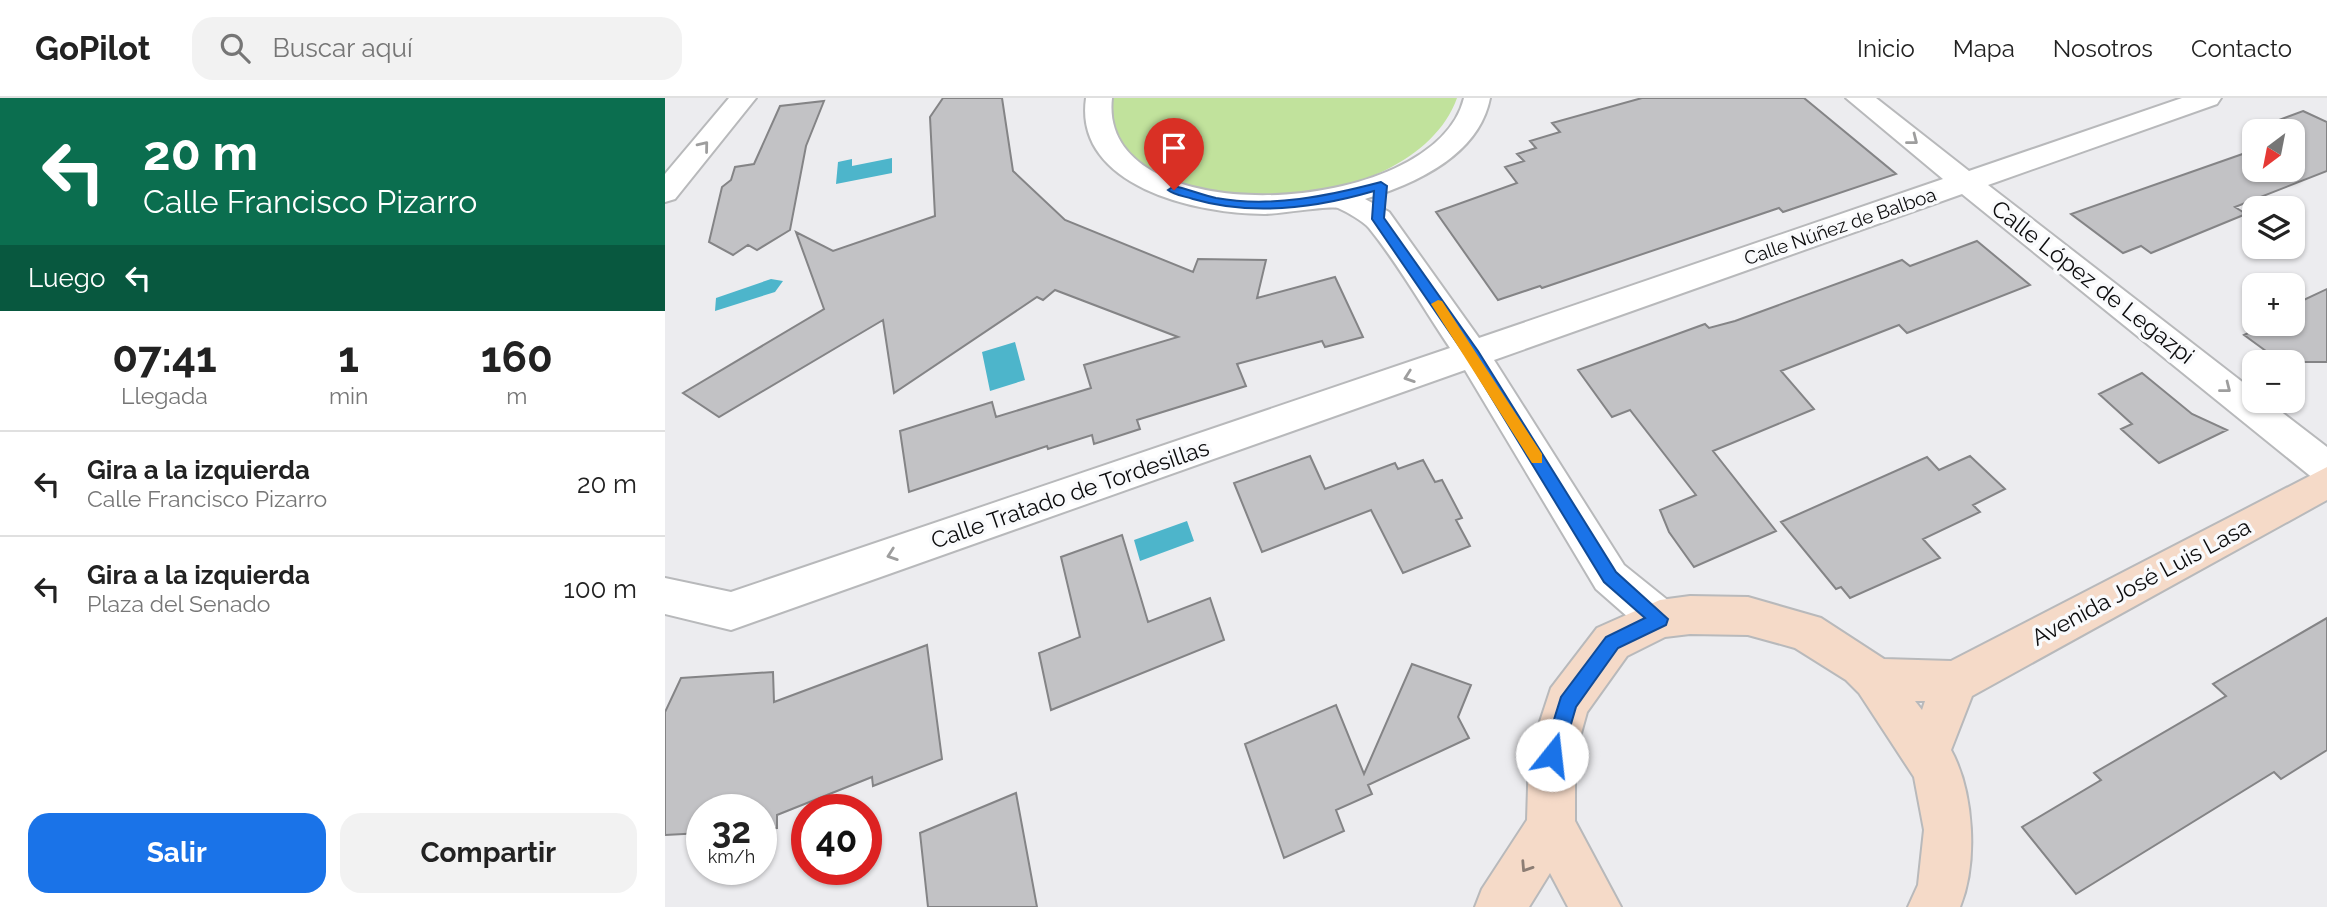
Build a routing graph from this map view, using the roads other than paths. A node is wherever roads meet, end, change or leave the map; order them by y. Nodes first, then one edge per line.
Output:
1 (743, 98) edge
2 (1099, 98) edge
3 (1859, 98) edge
4 (2208, 98) edge
5 (1481, 100) edge
6 (1967, 182) junction
7 (665, 193) edge
8 (1379, 202) junction
9 (1473, 355) junction
10 (2327, 468) edge
11 (2327, 482) edge
12 (1610, 577) junction
13 (665, 596) edge
14 (1660, 619) junction
15 (1612, 642) junction
16 (1874, 679) junction
17 (1955, 682) junction
18 (1926, 755) junction
19 (1552, 826) junction
20 (1587, 906) edge
21 (1500, 907) edge
22 (1933, 907) edge

7 -> 1 street
2 - 8 street
3 -> 6 street, Calle López de Legazpi
4 - 6 street, Calle Núñez de Balboa
5 - 8 street
6 - 9 street, Calle Núñez de Balboa
6 -> 10 street, Calle López de Legazpi
8 - 9 street
9 - 12 street
9 -> 13 street, Calle Tratado de Tordesillas
11 - 17 street, Avenida José Luis Lasa
12 - 14 street
12 - 15 street
14 - 15 street
14 - 16 street
15 - 19 street
16 - 17 street
16 - 18 street
17 - 18 street
18 - 22 street
19 - 20 street
19 -> 21 street

